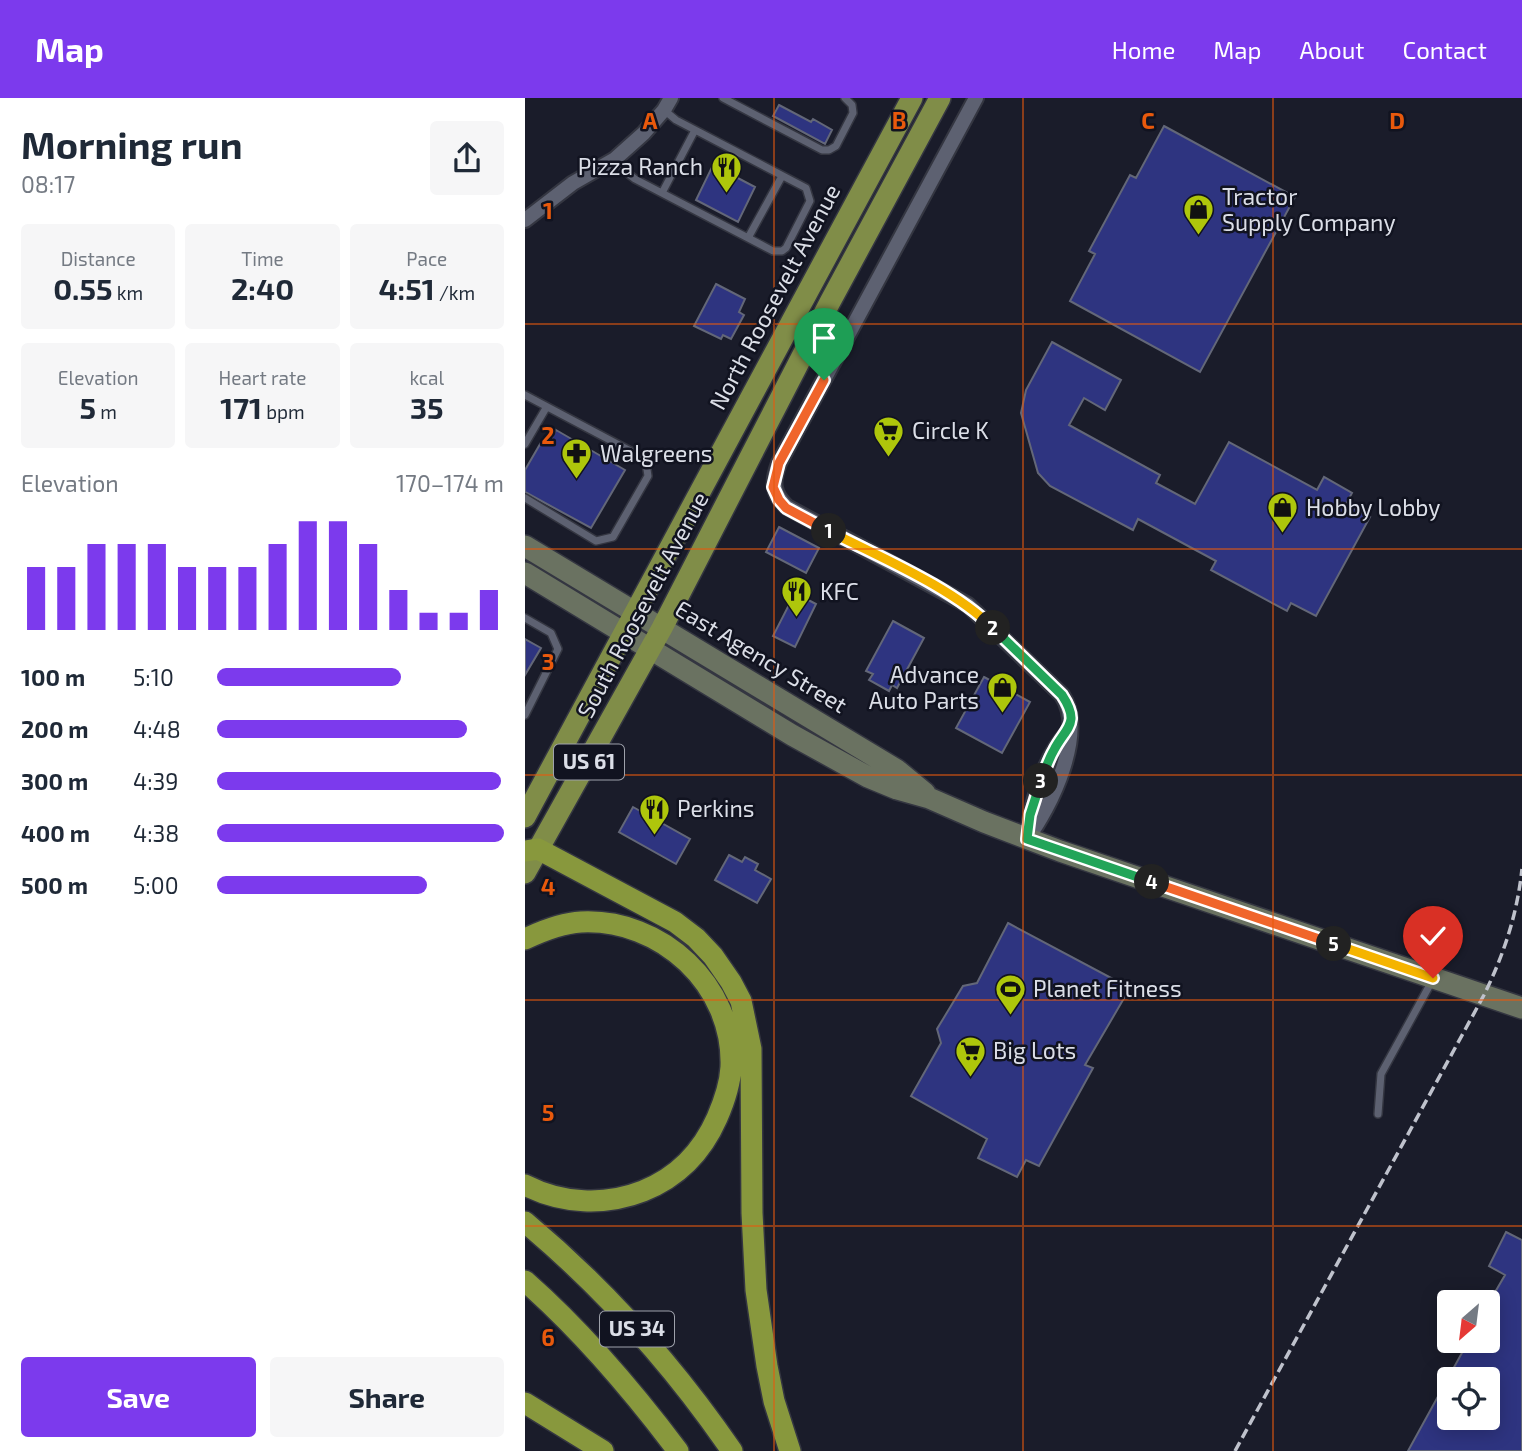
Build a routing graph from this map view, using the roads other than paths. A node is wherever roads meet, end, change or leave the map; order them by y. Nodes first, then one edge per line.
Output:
1 (845, 98) edge
2 (912, 98) edge
3 (940, 98) edge
4 (976, 98) edge
5 (726, 99) edge
6 (668, 104) edge
7 (695, 130) junction
8 (615, 159) junction
9 (782, 176) junction
10 (662, 193) junction
11 (525, 219) edge
12 (748, 238) junction
13 (525, 395) edge
14 (546, 408) junction
15 (525, 444) edge
16 (525, 498) edge
17 (525, 546) edge
18 (525, 573) edge
19 (636, 612) junction
20 (525, 618) edge
21 (662, 628) junction
22 (625, 633) junction
23 (651, 649) junction
24 (525, 715) edge
25 (929, 797) junction
26 (525, 817) edge
27 (1027, 839) junction
28 (532, 850) edge
29 (525, 873) edge
30 (525, 939) edge
31 (1433, 978) junction
32 (1522, 1008) edge
33 (1378, 1114) dead end
34 (525, 1185) edge
35 (525, 1222) edge
36 (525, 1281) edge
37 (525, 1403) edge
38 (603, 1451) edge
39 (678, 1451) edge
40 (732, 1451) edge
41 (790, 1451) edge

1 - 5 lane
2 - 19 highway, North Roosevelt Avenue / US 61
3 - 21 highway, South Roosevelt Avenue / US 61
4 - 27 street
6 - 7 lane
6 - 8 street
7 - 9 lane
7 - 10 lane
8 - 10 lane
8 - 11 street
9 - 12 lane
9 - 12 lane
10 - 12 lane
13 - 14 lane
14 - 15 lane
14 - 16 lane
17 - 19 main road, East Agency Street
18 - 22 main road, East Agency Street
19 - 21 main road, East Agency Street
19 - 22 highway, North Roosevelt Avenue / US 61
20 - 24 lane
21 - 23 highway, South Roosevelt Avenue / US 61
21 - 25 main road, East Agency Street
22 - 23 main road, East Agency Street
22 - 26 highway, North Roosevelt Avenue / US 61
23 - 25 main road, East Agency Street
23 - 28 highway, South Roosevelt Avenue / US 61
25 - 27 main road, East Agency Street
27 - 31 main road, East Agency Street
28 - 29 highway, South Roosevelt Avenue / US 61
28 - 41 highway
30 - 34 highway
31 - 32 main road, East Agency Street
31 - 33 lane
35 - 40 highway, US 34
36 - 39 highway, US 34
37 - 38 highway

